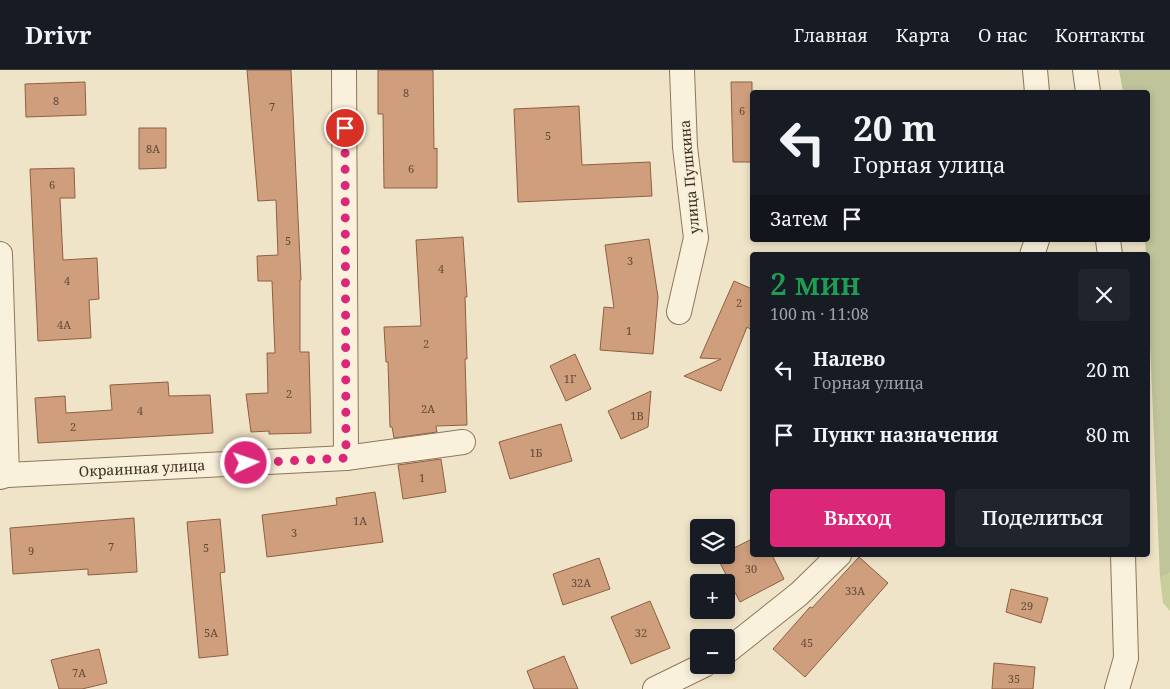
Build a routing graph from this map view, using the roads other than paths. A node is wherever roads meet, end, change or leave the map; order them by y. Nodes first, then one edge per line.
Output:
1 (344, 70) edge
2 (682, 70) edge
3 (1035, 70) edge
4 (1085, 70) edge
5 (1037, 90) edge
6 (1088, 90) edge
7 (0, 254) edge
8 (679, 312) dead end
9 (463, 442) dead end
10 (346, 458) junction
11 (4, 476) edge
12 (836, 557) edge
13 (1123, 557) edge
14 (735, 645) edge
15 (690, 672) edge
16 (655, 689) edge
17 (1117, 689) edge

1 - 10 street
2 - 8 street, улица Пушкина
3 - 5 street
4 - 6 street
7 - 11 street
9 - 10 street, Окраинная улица
10 - 11 street, Окраинная улица
12 - 14 street
13 - 17 street
15 - 16 street

